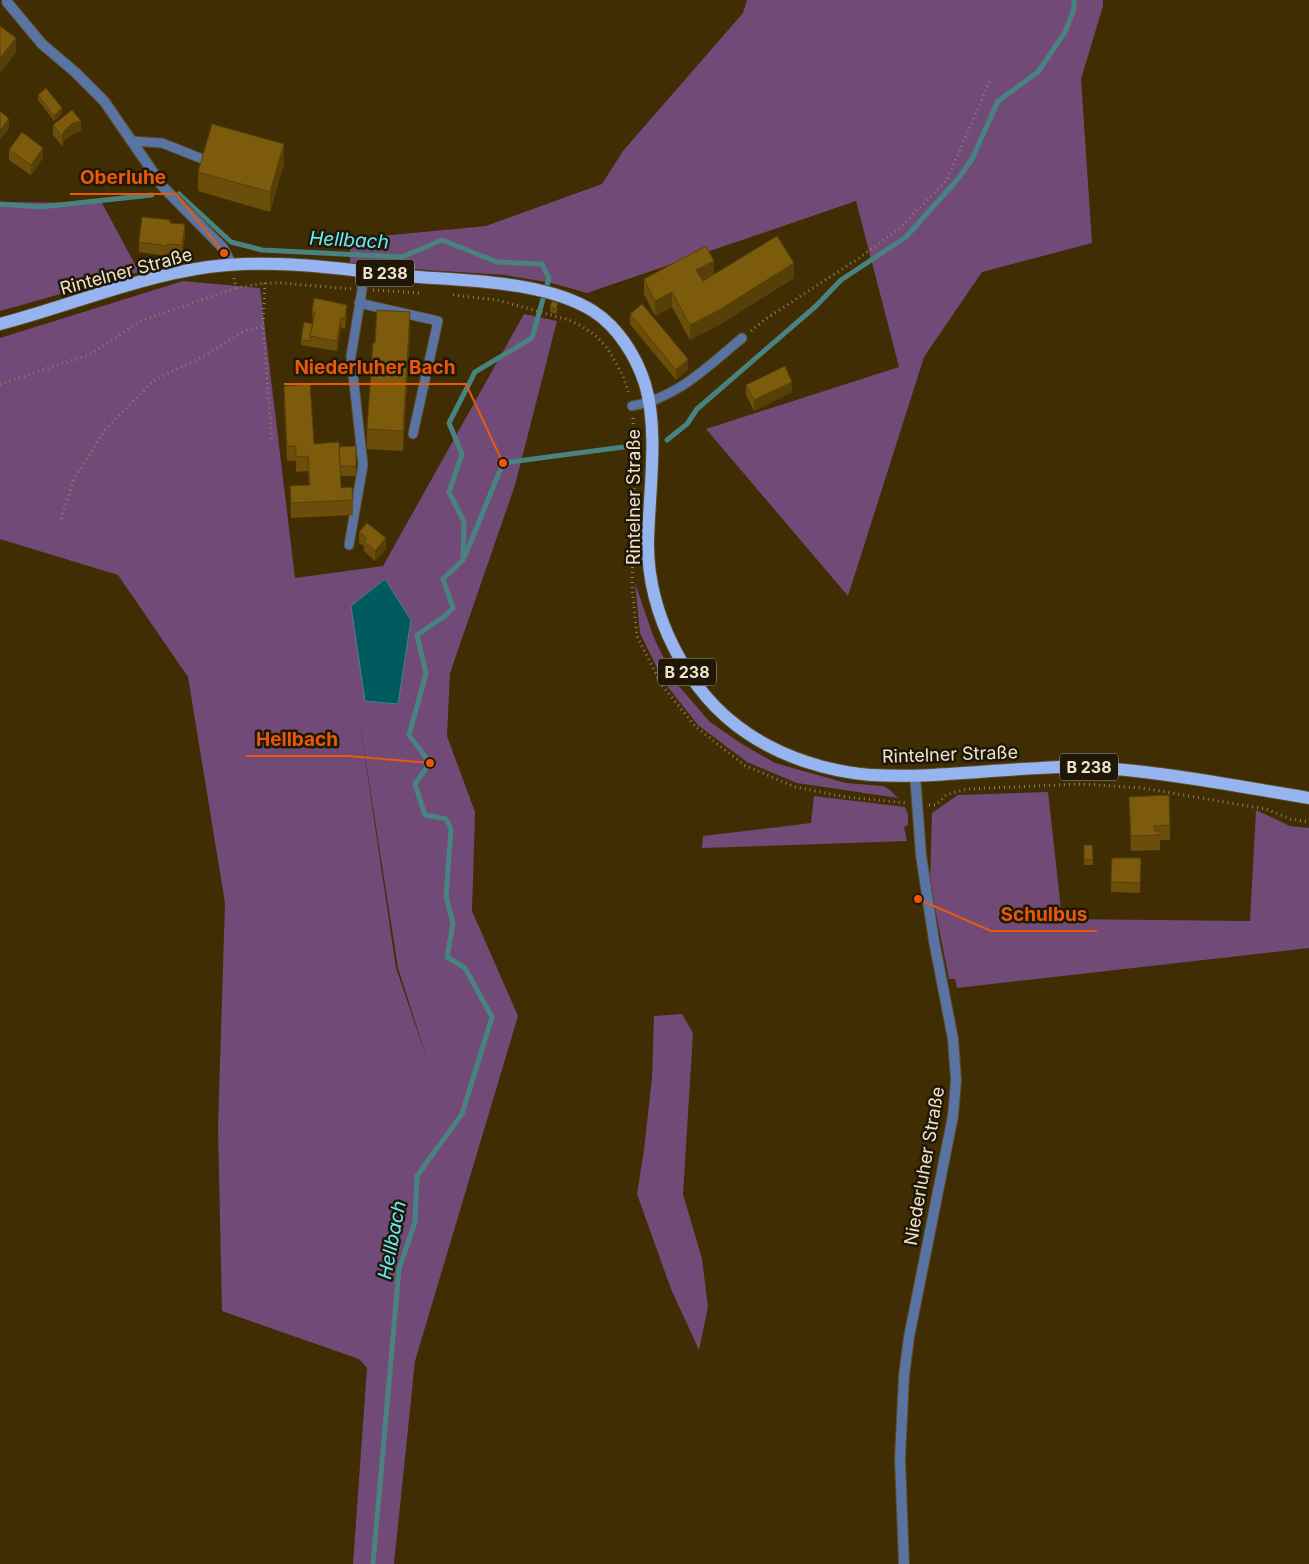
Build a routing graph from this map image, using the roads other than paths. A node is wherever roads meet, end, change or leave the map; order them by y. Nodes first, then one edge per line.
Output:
1 (7, 2) dead end
2 (131, 141) junction
3 (200, 158) edge
4 (231, 264) junction
5 (363, 271) junction
6 (359, 303) junction
7 (0, 324) edge
8 (742, 338) road end
9 (650, 404) junction
10 (632, 406) road end
11 (413, 434) dead end
12 (349, 545) dead end
13 (915, 775) junction
14 (1309, 798) edge
15 (904, 1564) edge

1 - 2 street
2 - 3 lane
2 - 4 street
4 - 5 main road, Rintelner Straße / B 238
4 - 7 main road, Rintelner Straße / B 238
5 - 6 lane
5 - 9 main road, Rintelner Straße / B 238
6 - 11 lane
6 - 12 lane
8 - 9 lane
9 - 10 lane
9 - 13 main road, Rintelner Straße / B 238
13 - 14 main road, Rintelner Straße / B 238
13 - 15 street, Niederluher Straße

